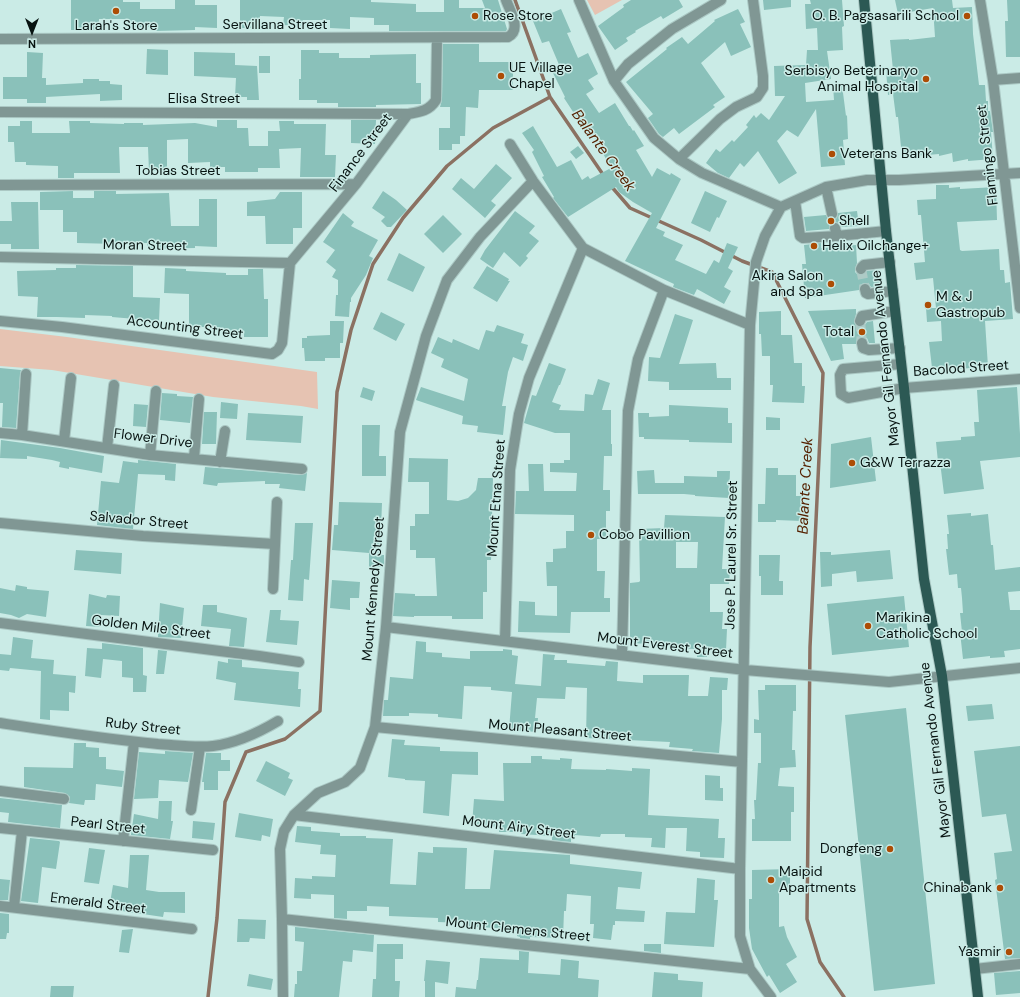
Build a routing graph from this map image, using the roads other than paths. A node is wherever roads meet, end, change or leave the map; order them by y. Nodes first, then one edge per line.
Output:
1 (506, 0) edge
2 (579, 0) edge
3 (721, 0) edge
4 (753, 0) edge
5 (864, 0) edge
6 (980, 0) edge
7 (437, 38) junction
8 (0, 39) edge
9 (1020, 78) edge
10 (993, 80) junction
11 (614, 82) junction
12 (0, 112) edge
13 (408, 114) junction
14 (510, 144) dead end
15 (679, 159) junction
16 (1020, 173) edge
17 (1004, 174) junction
18 (532, 181) junction
19 (881, 181) junction
20 (356, 184) junction
21 (0, 185) edge
22 (826, 187) junction
23 (795, 201) junction
24 (781, 207) junction
25 (832, 214) dead end
26 (886, 231) junction
27 (583, 248) junction
28 (0, 257) edge
29 (890, 262) junction
30 (290, 263) junction
31 (861, 269) dead end
32 (1018, 274) edge
33 (865, 289) dead end
34 (664, 290) junction
35 (893, 291) junction
36 (1020, 308) edge
37 (895, 311) junction
38 (0, 321) edge
39 (860, 321) dead end
40 (750, 325) junction
41 (862, 343) dead end
42 (900, 348) junction
43 (901, 364) junction
44 (26, 374) dead end
45 (71, 378) dead end
46 (1020, 379) edge
47 (114, 385) dead end
48 (904, 388) junction
49 (156, 391) dead end
50 (199, 399) dead end
51 (224, 431) dead end
52 (0, 433) edge
53 (22, 435) junction
54 (64, 441) junction
55 (107, 448) junction
56 (150, 455) junction
57 (194, 458) junction
58 (220, 462) junction
59 (302, 469) dead end
60 (277, 502) dead end
61 (0, 523) edge
62 (275, 544) junction
63 (273, 589) dead end
64 (0, 624) edge
65 (386, 627) junction
66 (505, 641) junction
67 (622, 655) junction
68 (299, 662) dead end
69 (1020, 668) edge
70 (745, 670) junction
71 (942, 676) junction
72 (278, 721) dead end
73 (0, 723) edge
74 (375, 727) junction
75 (134, 742) junction
76 (200, 747) junction
77 (742, 762) junction
78 (0, 791) edge
79 (64, 799) dead end
80 (191, 810) dead end
81 (294, 815) junction
82 (0, 828) edge
83 (22, 831) junction
84 (123, 841) junction
85 (213, 850) dead end
86 (740, 869) junction
87 (0, 906) edge
88 (14, 908) junction
89 (282, 919) junction
90 (192, 929) dead end
91 (1020, 964) edge
92 (750, 969) junction
93 (974, 969) junction
94 (283, 997) edge
95 (770, 997) edge
96 (978, 997) edge

1 - 7 street, Servillana Street
2 - 11 street
3 - 11 street
4 - 15 street
5 - 19 main road, Mayor Gil Fernando Avenue
6 - 10 street, Flamingo Street
7 - 8 street, Servillana Street
7 - 13 street, Finance Street
9 - 10 street
10 - 17 street, Flamingo Street
11 - 15 street
12 - 13 street, Elisa Street
13 - 20 street, Finance Street
14 - 18 street
15 - 24 street
16 - 17 street
17 - 19 street
17 - 32 street, Flamingo Street
18 - 27 street
18 - 65 street, Mount Kennedy Street
19 - 22 street
19 - 26 main road, Mayor Gil Fernando Avenue
20 - 21 street, Tobias Street
20 - 30 street, Finance Street
22 - 23 street
22 - 25 street
23 - 24 street
23 - 26 street
24 - 40 street, Jose P. Laurel Sr. Street
26 - 29 main road, Mayor Gil Fernando Avenue
27 - 34 street
27 - 66 street, Mount Etna Street
28 - 30 street, Moran Street
29 - 31 street
29 - 35 main road, Mayor Gil Fernando Avenue
30 - 38 street, Accounting Street
32 - 36 street, Flamingo Street
33 - 35 street
34 - 40 street
34 - 67 street
35 - 37 main road, Mayor Gil Fernando Avenue
37 - 39 street
37 - 42 main road, Mayor Gil Fernando Avenue
40 - 70 street, Jose P. Laurel Sr. Street
41 - 42 street
42 - 43 main road, Mayor Gil Fernando Avenue
43 - 48 main road, Mayor Gil Fernando Avenue
43 - 48 street, Bacolod Street
44 - 53 street
45 - 54 street
46 - 48 street, Bacolod Street
47 - 55 street
48 - 71 main road, Mayor Gil Fernando Avenue
49 - 56 street
50 - 57 street
51 - 58 street
52 - 53 street, Flower Drive
53 - 54 street, Flower Drive
54 - 55 street, Flower Drive
55 - 56 street, Flower Drive
56 - 57 street, Flower Drive
57 - 58 street, Flower Drive
58 - 59 street, Flower Drive
60 - 62 street
61 - 62 street, Salvador Street
62 - 63 street
64 - 68 street, Golden Mile Street
65 - 66 street, Mount Everest Street
65 - 74 street, Mount Kennedy Street
66 - 67 street, Mount Everest Street
67 - 70 street, Mount Everest Street
69 - 71 street, Mount Everest Street
70 - 71 street, Mount Everest Street
70 - 77 street, Jose P. Laurel Sr. Street
71 - 93 main road, Mayor Gil Fernando Avenue
72 - 76 street, Ruby Street
73 - 75 street, Ruby Street
74 - 77 street, Mount Pleasant Street
74 - 81 street, Mount Kennedy Street
75 - 76 street, Ruby Street
75 - 84 street
76 - 80 street
77 - 86 street, Jose P. Laurel Sr. Street
78 - 79 street
81 - 86 street, Mount Airy Street
81 - 89 street, Mount Kennedy Street
82 - 83 street, Pearl Street
83 - 84 street, Pearl Street
83 - 88 street
84 - 85 street, Pearl Street
86 - 92 street, Jose P. Laurel Sr. Street
87 - 88 street, Emerald Street
88 - 90 street, Emerald Street
89 - 92 street, Mount Clemens Street
89 - 94 street, Mount Kennedy Street
91 - 93 street
92 - 95 street, Jose P. Laurel Sr. Street
93 - 96 main road, Mayor Gil Fernando Avenue

